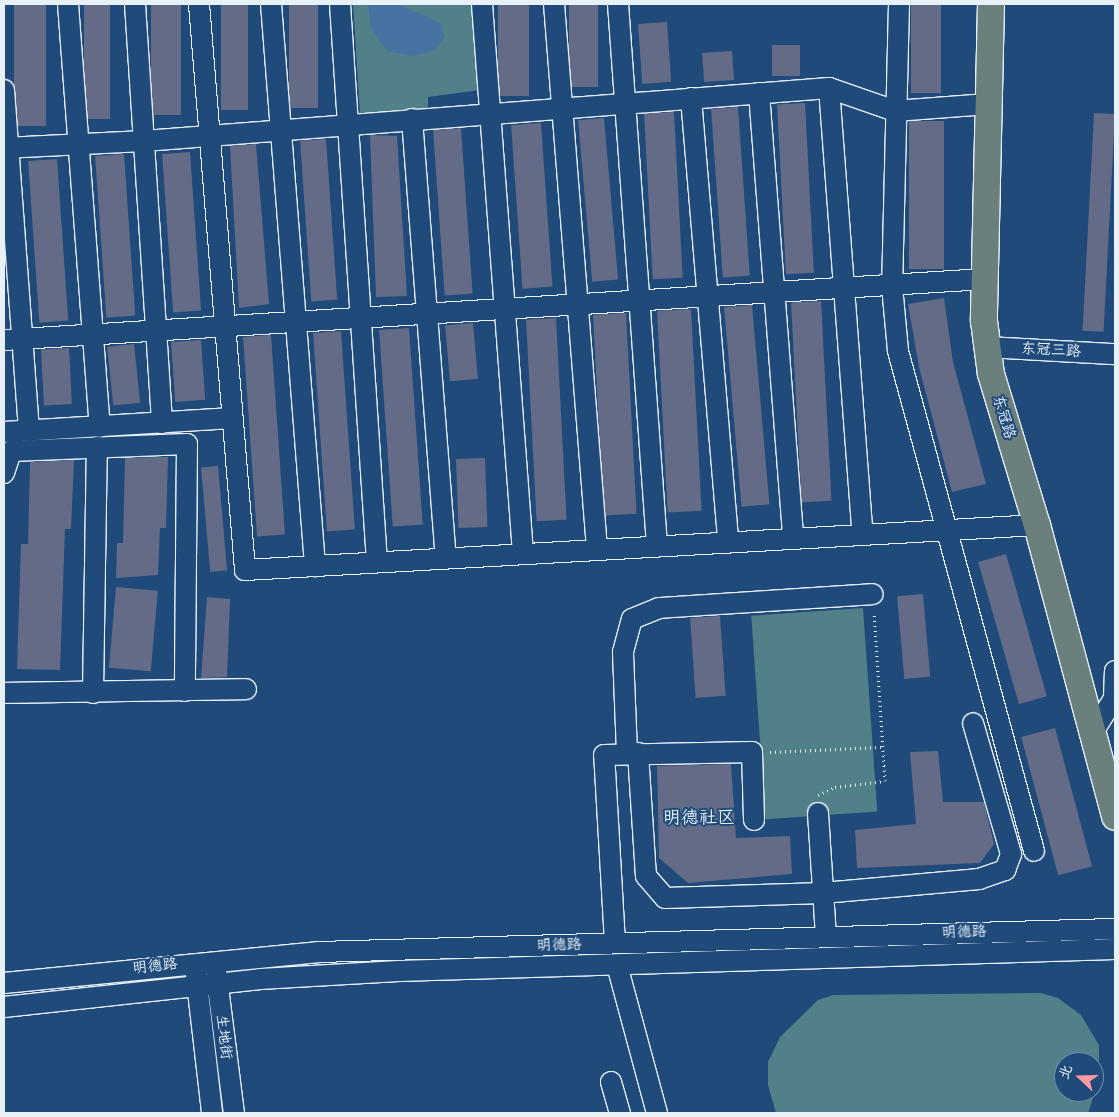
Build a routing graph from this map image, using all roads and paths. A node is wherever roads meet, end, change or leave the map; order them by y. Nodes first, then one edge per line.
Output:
1 (68, 4) edge
2 (134, 4) edge
3 (199, 4) edge
4 (271, 4) edge
5 (340, 4) edge
6 (482, 4) edge
7 (554, 4) edge
8 (618, 4) edge
9 (899, 4) edge
10 (991, 4) edge
11 (829, 88) junction
12 (4, 90) edge
13 (759, 93) junction
14 (691, 98) junction
15 (626, 103) junction
16 (988, 104) junction
17 (563, 107) junction
18 (895, 111) junction
19 (490, 113) junction
20 (412, 119) junction
21 (351, 124) junction
22 (280, 130) junction
23 (207, 136) junction
24 (144, 141) junction
25 (78, 144) junction
26 (6, 148) edge
27 (985, 279) junction
28 (892, 286) junction
29 (842, 289) junction
30 (774, 293) junction
31 (706, 297) junction
32 (641, 301) junction
33 (578, 304) junction
34 (504, 308) junction
35 (427, 313) junction
36 (361, 317) junction
37 (295, 321) junction
38 (226, 326) junction
39 (156, 330) junction
40 (92, 334) junction
41 (12, 339) edge
42 (988, 347) junction
43 (1115, 354) edge
44 (233, 418) junction
45 (162, 423) junction
46 (100, 427) junction
47 (29, 431) junction
48 (4, 432) edge
49 (97, 447) junction
50 (4, 474) edge
51 (1037, 525) junction
52 (945, 531) junction
53 (863, 535) junction
54 (793, 538) junction
55 (728, 542) junction
56 (657, 546) junction
57 (597, 549) junction
58 (523, 553) junction
59 (446, 558) junction
60 (377, 562) junction
61 (314, 566) junction
62 (873, 594) joint
63 (1115, 671) edge
64 (246, 689) dead end
65 (185, 691) junction
66 (4, 692) edge
67 (93, 693) junction
68 (973, 724) dead end
69 (1093, 732) junction
70 (881, 747) junction
71 (752, 752) junction
72 (632, 753) junction
73 (818, 813) joint
74 (1115, 817) edge
75 (754, 820) dead end
76 (1034, 851) dead end
77 (823, 893) junction
78 (1115, 929) edge
79 (826, 936) junction
80 (616, 943) junction
81 (1115, 949) edge
82 (205, 961) junction
83 (617, 965) junction
84 (4, 983) edge
85 (218, 984) junction
86 (198, 986) junction
87 (4, 1008) edge
88 (611, 1082) dead end
89 (212, 1113) edge
90 (234, 1113) edge
91 (620, 1113) edge
92 (657, 1113) edge

1 - 25 street
2 - 24 street
3 - 23 street
4 - 22 street
5 - 21 street
6 - 19 street
7 - 17 street
8 - 15 street
9 - 18 street
10 - 16 main road, 东冠路
11 - 13 street
11 - 18 street
11 - 29 street
12 - 26 street
13 - 14 street
13 - 30 street
14 - 15 street
14 - 31 street
15 - 17 street
15 - 32 street
16 - 18 street
16 - 27 main road, 东冠路
17 - 19 street
17 - 33 street
18 - 28 street
19 - 20 street
19 - 34 street
20 - 21 street
20 - 35 street
21 - 22 street
21 - 36 street
22 - 23 street
22 - 37 street
23 - 24 street
23 - 38 street
24 - 25 street
24 - 39 street
25 - 26 street
25 - 40 street
26 - 41 street
27 - 28 street
27 - 42 main road, 东冠路
28 - 29 street
28 - 52 street
29 - 30 street
29 - 53 street
30 - 31 street
30 - 54 street
31 - 32 street
31 - 55 street
32 - 33 street
32 - 56 street
33 - 34 street
33 - 57 street
34 - 35 street
34 - 58 street
35 - 36 street
35 - 59 street
36 - 37 street
36 - 60 street
37 - 38 street
37 - 61 street
38 - 39 street
38 - 44 street
39 - 40 street
39 - 45 street
40 - 41 street
40 - 46 street
41 - 47 street
42 - 43 street, 东冠三路
42 - 51 main road, 东冠路
44 - 45 street
44 - 61 street
45 - 46 street
46 - 47 street
47 - 48 street
49 - 50 street
49 - 65 street
49 - 67 street
51 - 52 street
51 - 69 main road, 东冠路
52 - 53 street
52 - 76 street
53 - 54 street
54 - 55 street
55 - 56 street
56 - 57 street
57 - 58 street
58 - 59 street
59 - 60 street
60 - 61 street
62 - 70 path
62 - 72 street
63 - 69 street
64 - 65 street
65 - 67 street
66 - 67 street
68 - 77 street
69 - 74 main road, 东冠路
70 - 71 path
70 - 73 path
71 - 72 street
71 - 75 street
72 - 77 street
72 - 80 street
73 - 77 street
77 - 79 street
78 - 79 street, 明德路
79 - 80 street, 明德路
80 - 82 street, 明德路
81 - 83 street, 明德路
82 - 84 street, 明德路
82 - 85 street, 生地街
82 - 86 street, 生地街
83 - 85 street, 明德路
83 - 92 street
85 - 86 street, 明德路
85 - 90 street, 生地街
86 - 87 street, 明德路
86 - 89 street, 生地街
88 - 91 street

